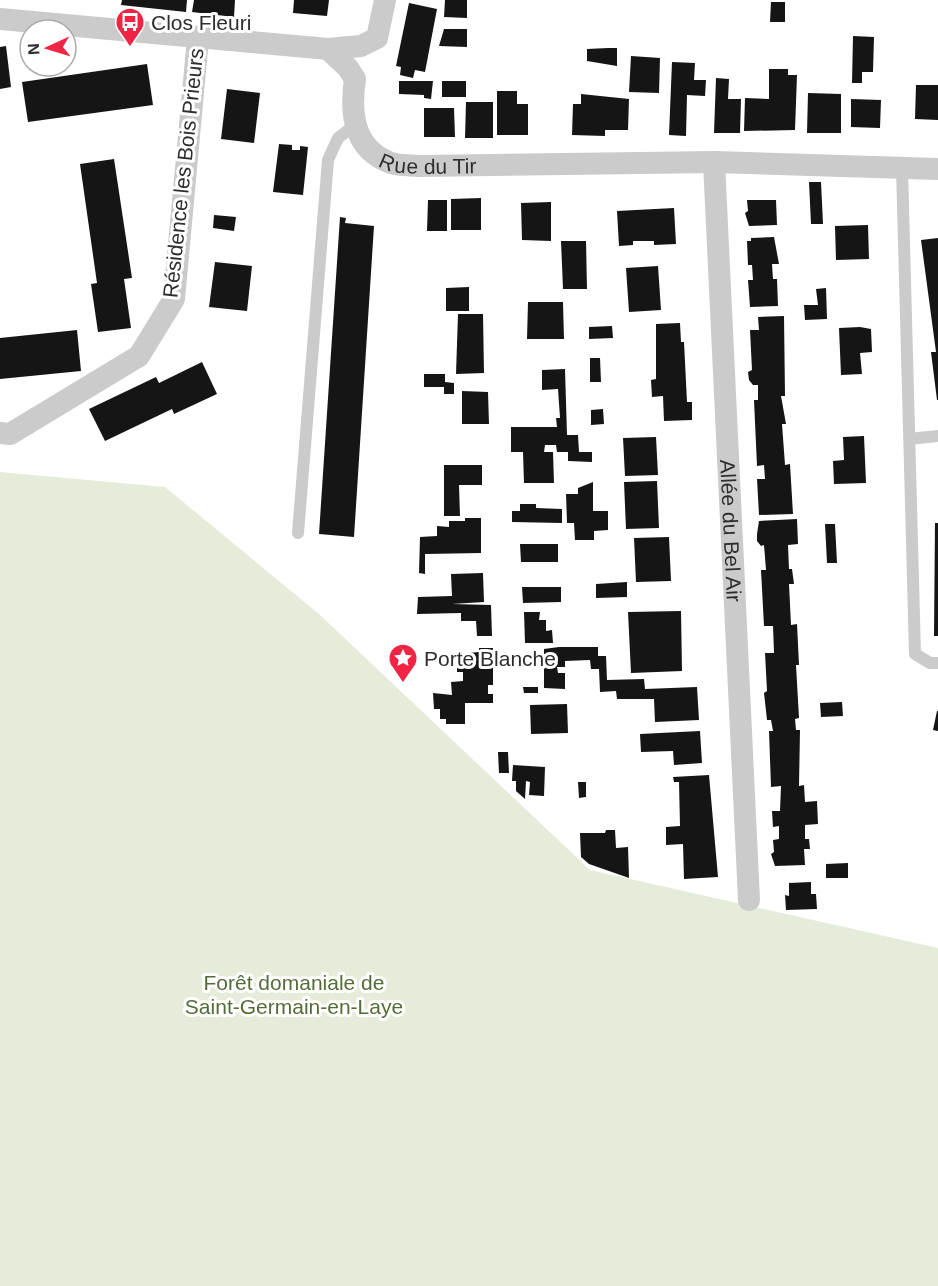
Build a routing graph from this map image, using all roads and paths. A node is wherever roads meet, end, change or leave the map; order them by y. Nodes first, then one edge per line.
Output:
1 (385, 0) edge
2 (0, 19) edge
3 (198, 38) junction
4 (328, 49) junction
5 (355, 125) junction
6 (714, 162) junction
7 (902, 168) junction
8 (938, 169) edge
9 (0, 434) edge
10 (938, 436) edge
11 (909, 439) junction
12 (298, 533) dead end
13 (938, 663) edge
14 (749, 900) dead end

1 - 4 street
2 - 3 street
3 - 4 street
3 - 9 street, Résidence les Bois Prieurs
4 - 5 street, Rue du Tir
5 - 6 street, Rue du Tir
5 - 12 lane
6 - 7 street, Rue du Tir
6 - 14 street, Allée du Bel Air
7 - 8 street, Rue du Tir
7 - 11 lane
10 - 11 lane
11 - 13 lane

